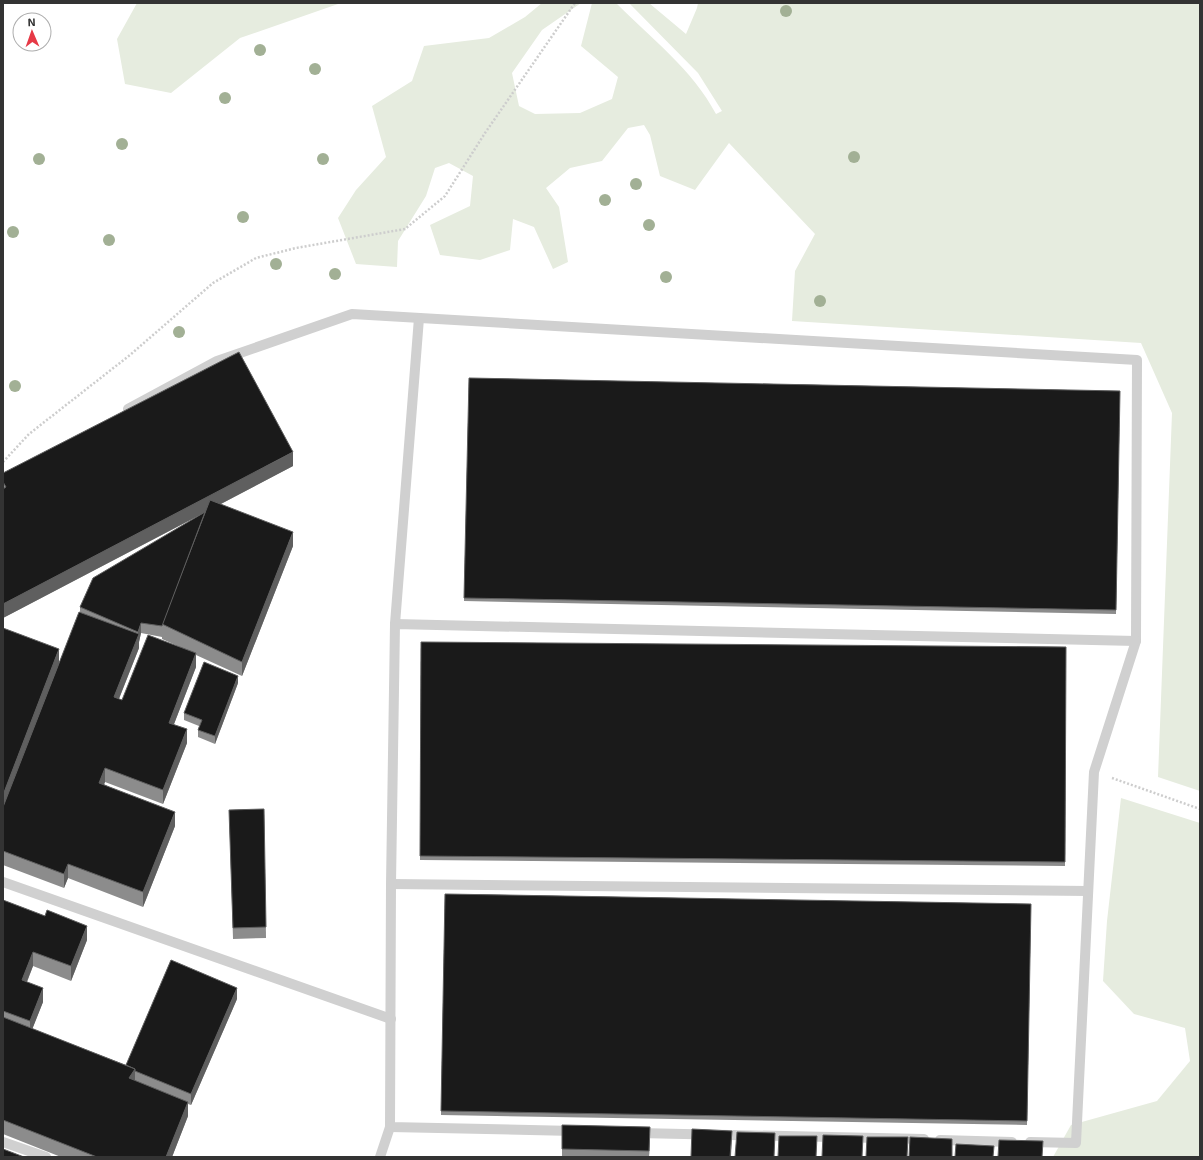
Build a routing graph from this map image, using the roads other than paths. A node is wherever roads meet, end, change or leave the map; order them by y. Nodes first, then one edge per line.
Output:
1 (419, 318) junction
2 (119, 414) edge
3 (395, 624) junction
4 (1136, 641) junction
5 (3, 882) edge
6 (391, 884) junction
7 (1088, 891) junction
8 (390, 1019) junction
9 (390, 1126) junction
10 (581, 1131) edge
11 (629, 1132) edge
12 (3, 1142) edge
13 (46, 1157) edge
14 (380, 1157) edge

1 - 2 lane
1 - 3 lane
1 - 4 lane
3 - 4 lane
3 - 6 lane
4 - 7 lane
5 - 8 lane
6 - 7 lane
6 - 8 lane
7 - 11 lane
8 - 9 lane
9 - 10 lane
9 - 14 lane
12 - 13 lane

